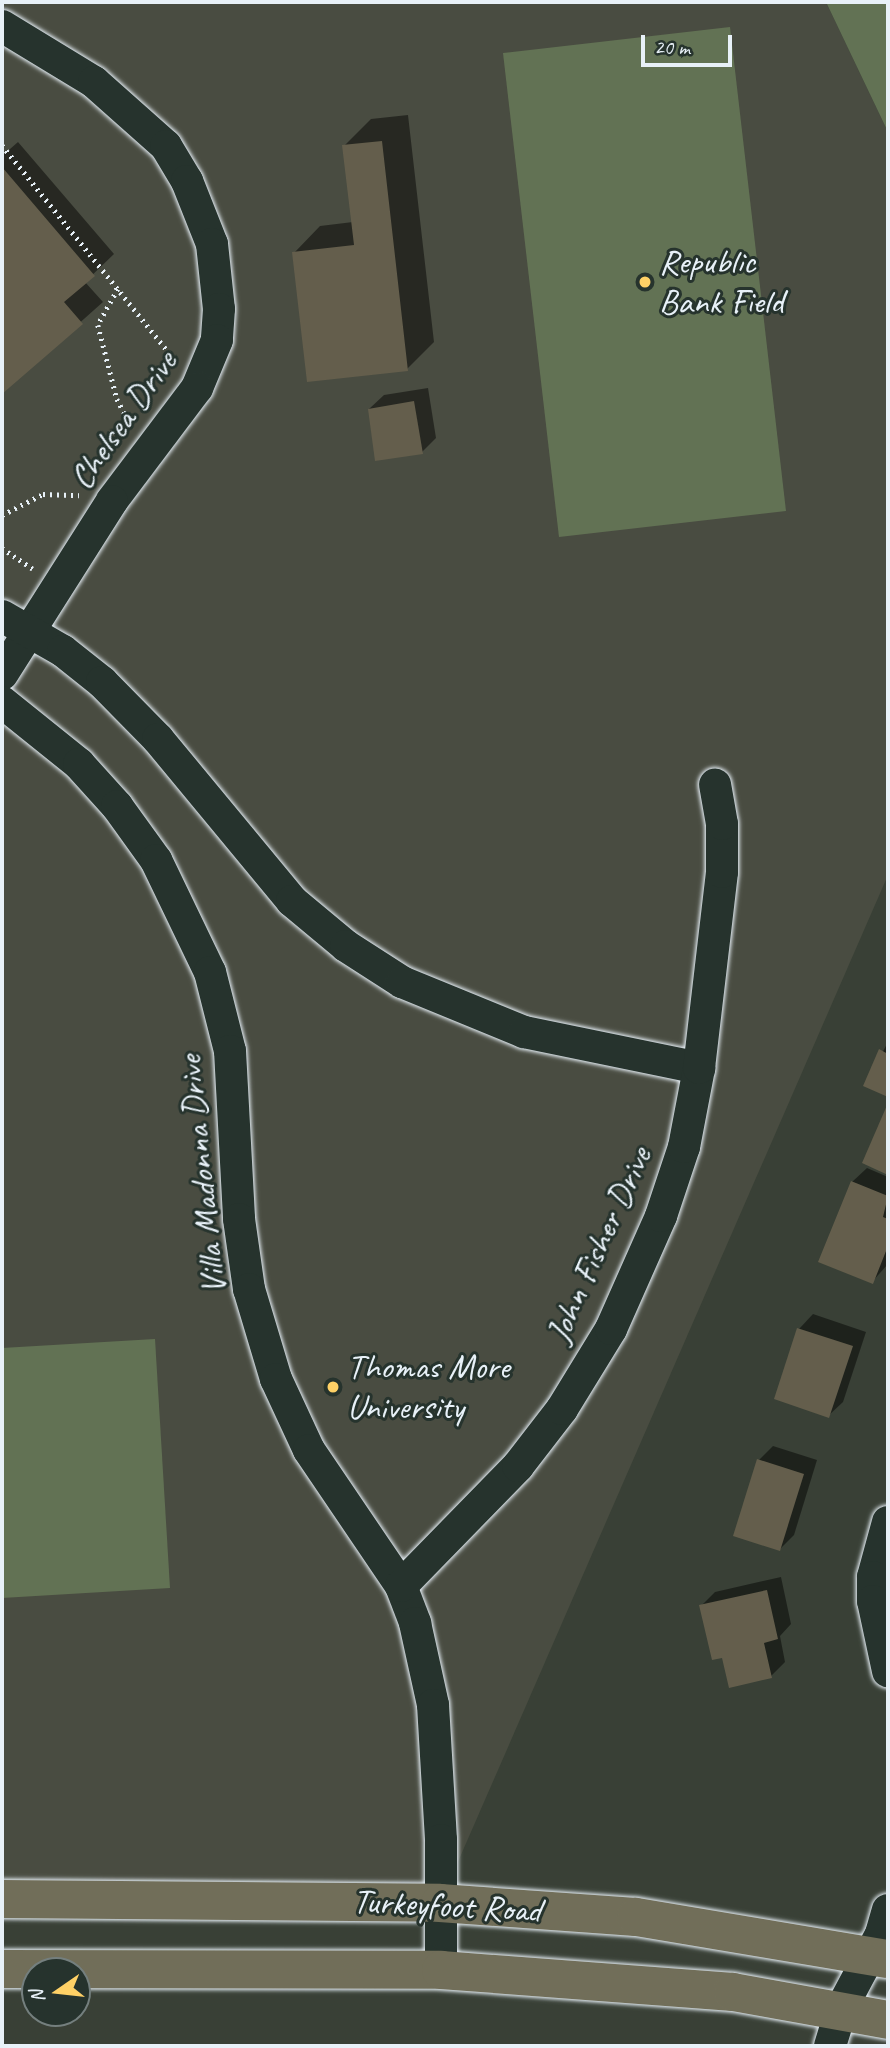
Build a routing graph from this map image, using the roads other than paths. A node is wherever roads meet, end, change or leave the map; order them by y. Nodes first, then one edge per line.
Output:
1 (2, 26) edge
2 (2, 616) edge
3 (30, 630) junction
4 (2, 674) edge
5 (2, 702) edge
6 (715, 785) dead end
7 (699, 1068) junction
8 (888, 1522) edge
9 (401, 1586) junction
10 (888, 1671) edge
11 (2, 1899) edge
12 (440, 1903) junction
13 (888, 1910) edge
14 (878, 1956) edge
15 (2, 1969) edge
16 (441, 1970) junction
17 (841, 2009) junction
18 (888, 2020) edge
19 (830, 2046) edge

1 - 3 street, Chelsea Drive
2 - 3 street
3 - 4 street, Chelsea Drive
3 - 7 street
5 - 9 street, Villa Madonna Drive
6 - 7 street, John Fisher Drive
7 - 9 street, John Fisher Drive
8 - 10 street
9 - 12 street, Villa Madonna Drive
11 - 12 main road, Turkeyfoot Road
12 - 14 main road, Turkeyfoot Road
12 - 16 street, Villa Madonna Drive
13 - 14 street
14 - 17 street
15 - 16 main road, Turkeyfoot Road
16 - 17 main road, Turkeyfoot Road
17 - 18 main road, Turkeyfoot Road
17 - 19 street

